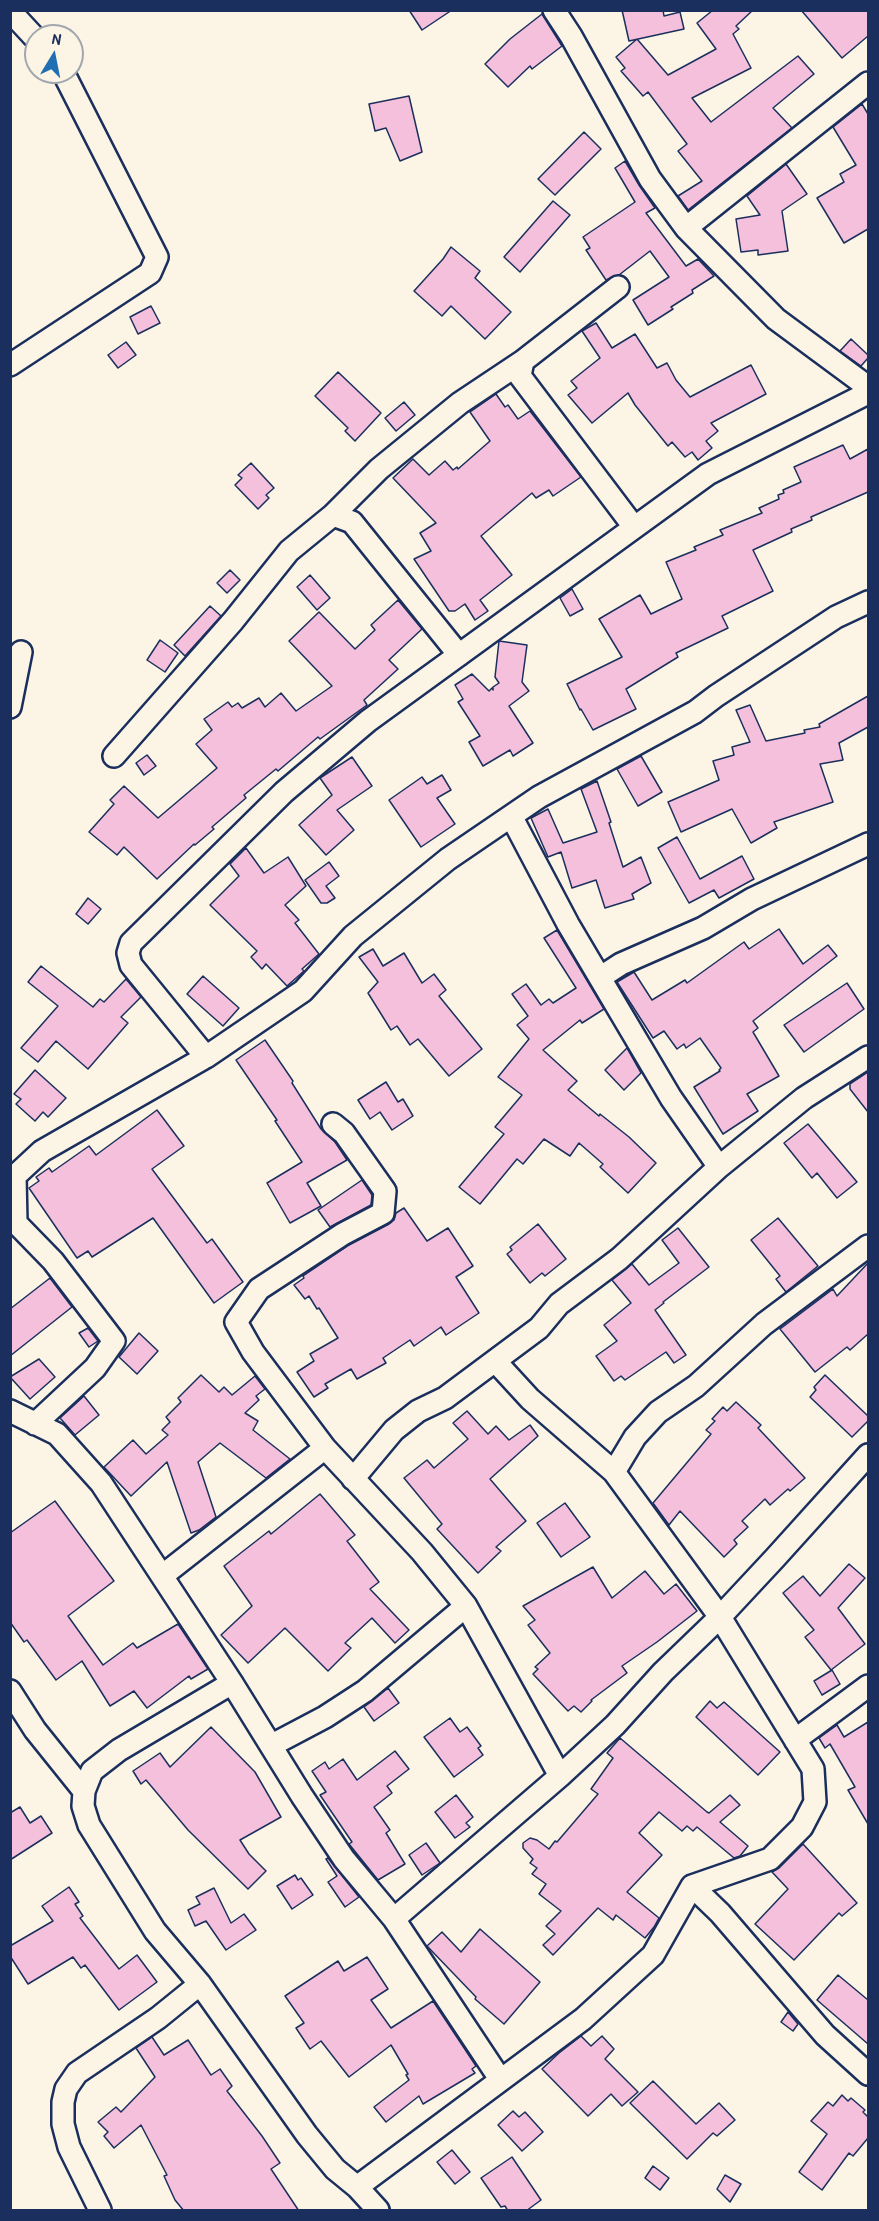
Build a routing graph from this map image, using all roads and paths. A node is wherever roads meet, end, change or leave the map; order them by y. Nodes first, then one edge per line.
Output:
1 (554, 10) edge
2 (10, 11) edge
3 (24, 26) edge
4 (868, 83) edge
5 (69, 84) edge
6 (686, 228) junction
7 (618, 287) dead end
8 (523, 361) junction
9 (10, 365) edge
10 (868, 387) edge
11 (868, 393) edge
12 (333, 515) junction
13 (634, 527) junction
14 (868, 602) edge
15 (21, 652) dead end
16 (459, 655) junction
17 (10, 707) edge
18 (114, 756) dead end
19 (511, 816) junction
20 (868, 844) edge
21 (601, 977) junction
22 (206, 1057) junction
23 (868, 1057) edge
24 (333, 1124) dead end
25 (719, 1167) junction
26 (868, 1245) edge
27 (496, 1362) junction
28 (10, 1412) edge
29 (35, 1424) junction
30 (325, 1448) junction
31 (868, 1455) edge
32 (614, 1473) junction
33 (353, 1479) junction
34 (162, 1576) junction
35 (466, 1605) junction
36 (720, 1617) junction
37 (232, 1683) junction
38 (868, 1686) edge
39 (10, 1691) edge
40 (795, 1740) junction
41 (272, 1745) junction
42 (560, 1776) junction
43 (84, 1791) junction
44 (692, 1886) junction
45 (394, 1918) junction
46 (200, 1984) junction
47 (868, 2074) edge
48 (500, 2079) junction
49 (357, 2187) junction
50 (100, 2211) edge
51 (378, 2211) edge

1 - 6 street
2 - 3 street
4 - 6 street
5 - 9 street
6 - 10 street
7 - 8 street
8 - 12 street
8 - 13 street
11 - 13 street
12 - 16 street
12 - 18 street
13 - 16 street
14 - 19 street
15 - 17 street
16 - 22 street
19 - 21 street
19 - 22 street
20 - 21 street
21 - 25 street
22 - 29 street
23 - 25 street
24 - 30 street
25 - 27 street
26 - 32 street
27 - 32 street
27 - 33 street
28 - 29 street
29 - 34 street
30 - 33 street
30 - 34 street
31 - 36 street
32 - 36 street
33 - 35 street
34 - 37 street
35 - 41 street
35 - 42 street
36 - 40 street
36 - 42 street
37 - 41 street
37 - 43 street
38 - 40 street
39 - 43 street
40 - 44 street
41 - 45 street
42 - 45 street
43 - 46 street
44 - 47 street
44 - 48 street
45 - 48 street
46 - 49 street
46 - 50 street
48 - 49 street
49 - 51 street

